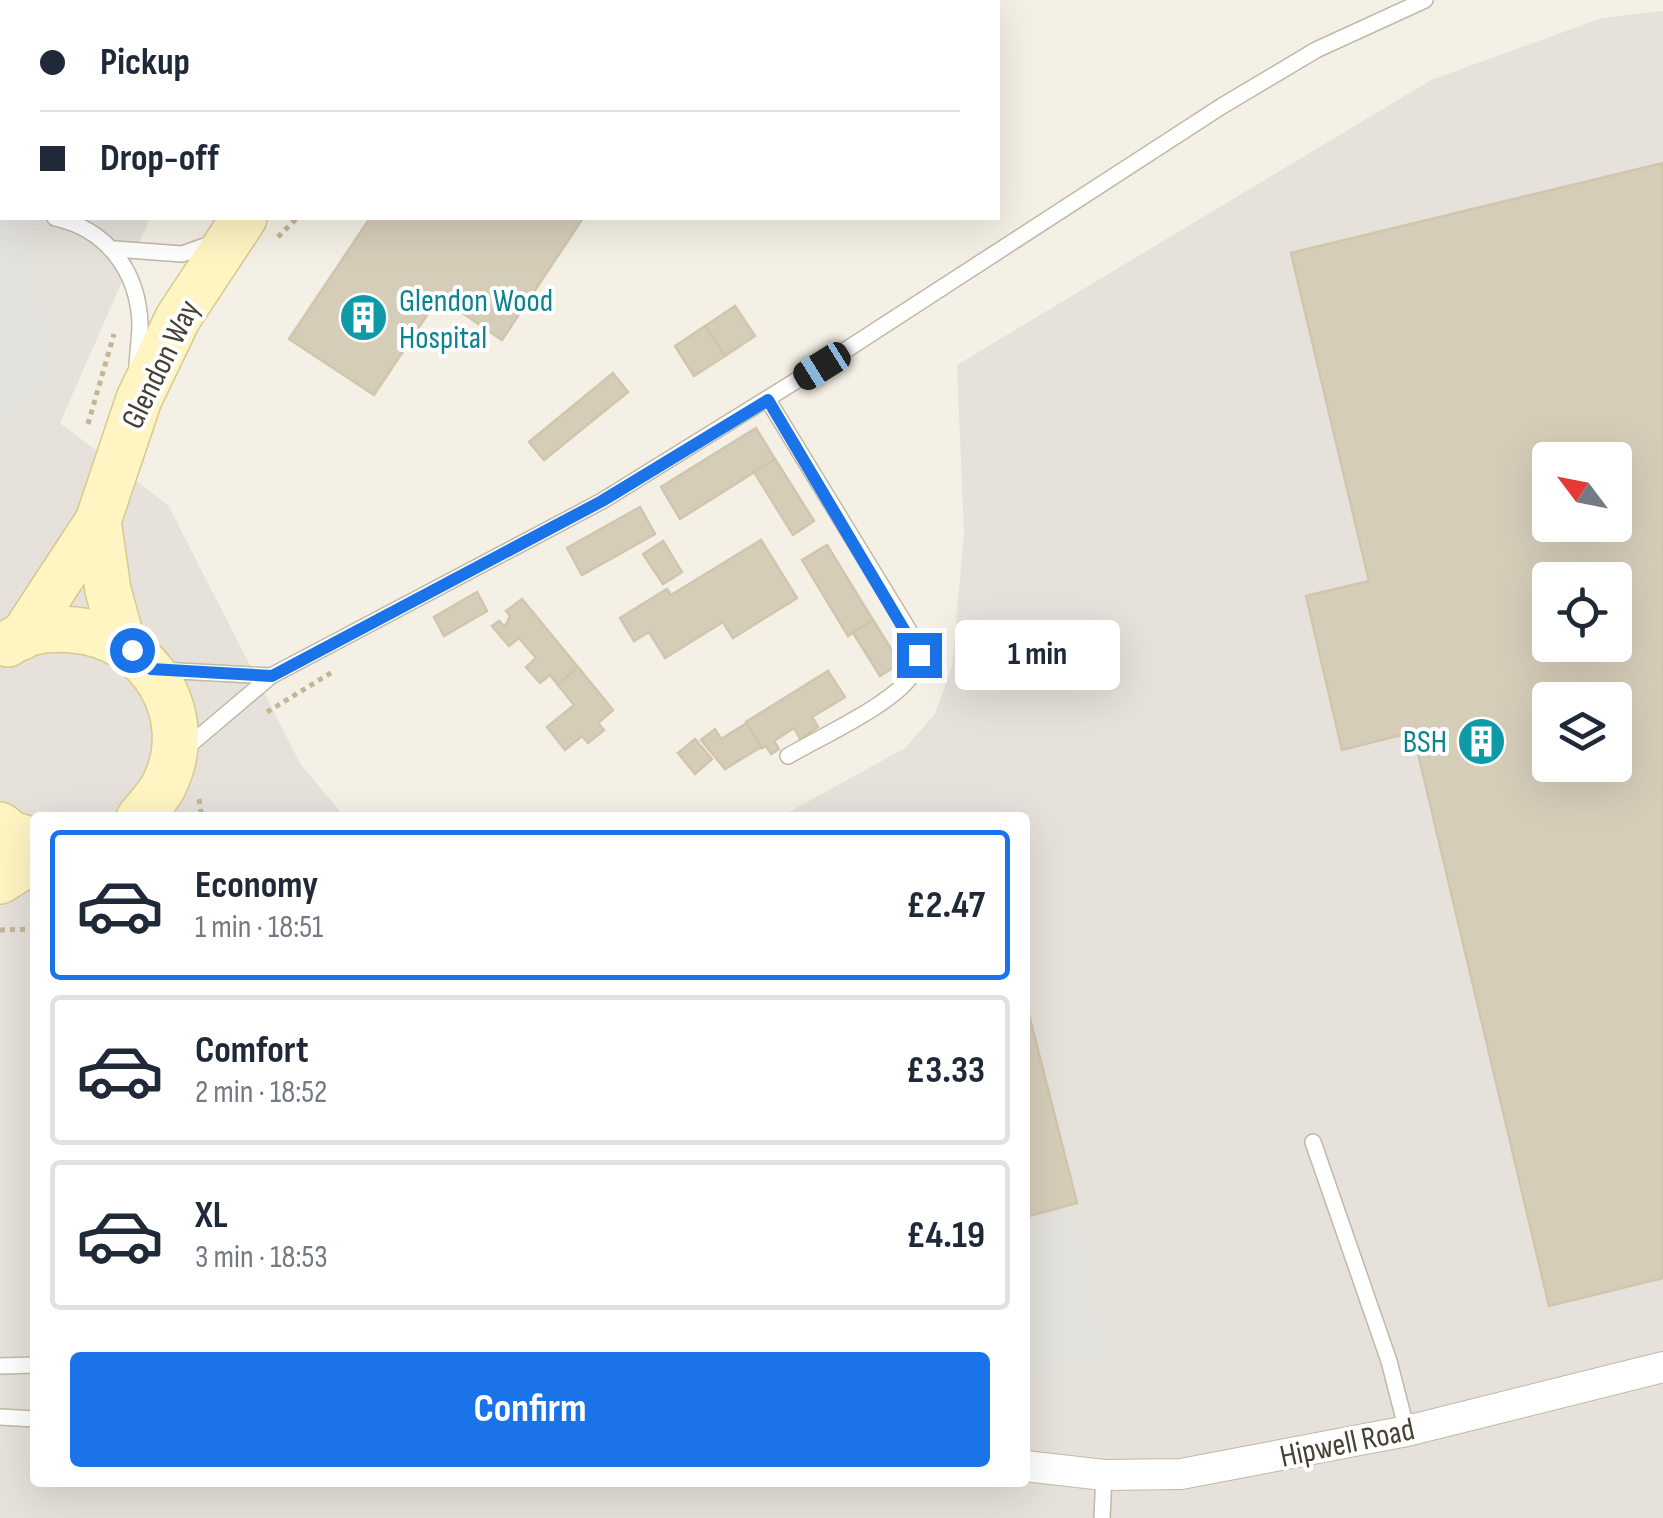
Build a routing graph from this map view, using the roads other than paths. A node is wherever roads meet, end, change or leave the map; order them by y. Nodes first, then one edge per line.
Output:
1 (1426, 0) edge
2 (65, 220) edge
3 (249, 232) edge
4 (114, 249) junction
5 (139, 399) junction
6 (768, 400) junction
7 (98, 522) junction
8 (11, 643) edge
9 (137, 657) junction
10 (272, 676) junction
11 (788, 756) dead end
12 (161, 796) edge
13 (0, 825) edge
14 (30, 840) edge
15 (30, 862) edge
16 (0, 881) edge
17 (1313, 1142) dead end
18 (0, 1366) edge
19 (30, 1366) edge
20 (1663, 1367) edge
21 (0, 1417) edge
22 (30, 1419) edge
23 (1407, 1431) junction
24 (1030, 1467) edge
25 (1104, 1475) junction
26 (1102, 1518) edge

1 - 6 lane
2 - 4 lane
3 - 4 lane
3 - 5 street, Glendon Way
4 - 5 lane
5 - 7 street, Glendon Way
6 - 10 lane
6 - 11 lane
7 - 8 street, Glendon Way
7 - 9 street, Glendon Way
8 - 9 street
9 - 10 lane
9 - 12 street, Glendon Way
10 - 12 lane
13 - 14 street
15 - 16 street
17 - 23 lane
18 - 19 lane
20 - 23 street, Hipwell Road
21 - 22 lane
23 - 25 street, Hipwell Road
24 - 25 street, Hipwell Road
25 - 26 lane

